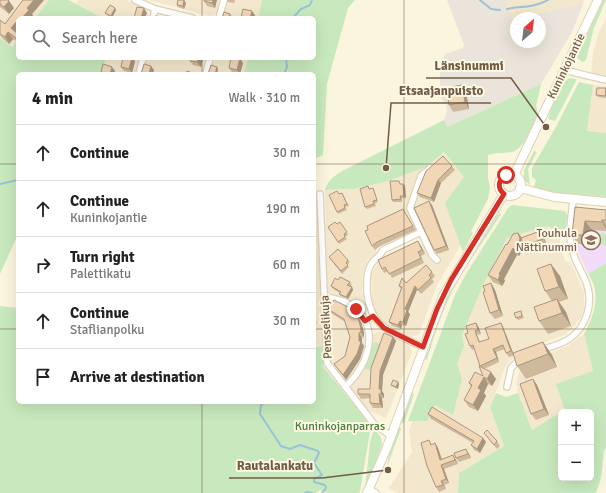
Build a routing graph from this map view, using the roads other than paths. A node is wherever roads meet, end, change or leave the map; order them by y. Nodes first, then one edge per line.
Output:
1 (135, 0) edge
2 (224, 0) edge
3 (598, 0) edge
4 (155, 9) junction
5 (153, 16) edge
6 (184, 16) edge
7 (220, 16) edge
8 (142, 60) edge
9 (210, 60) edge
10 (564, 70) junction
11 (140, 72) edge
12 (206, 72) edge
13 (606, 80) edge
14 (437, 162) edge
15 (514, 175) junction
16 (520, 188) junction
17 (320, 194) dead end
18 (504, 194) junction
19 (573, 199) junction
20 (606, 202) edge
21 (421, 232) junction
22 (425, 239) junction
23 (418, 242) edge
24 (437, 260) dead end
25 (325, 297) junction
26 (373, 316) junction
27 (365, 321) junction
28 (423, 347) junction
29 (534, 352) edge
30 (527, 355) edge
31 (345, 387) junction
32 (507, 387) dead end
33 (391, 436) junction
34 (371, 492) edge

1 - 4 street
2 - 7 street
3 - 10 main road, Kuninkojantie
4 - 5 street
4 - 6 street
8 - 11 street
9 - 12 street
10 - 13 street
10 - 15 main road, Kuninkojantie
14 - 21 street
15 - 16 main road
15 - 18 main road
16 - 18 main road
16 - 19 main road
17 - 25 street, Pensselikuja
18 - 28 main road
19 - 20 main road
19 - 29 street
21 - 22 street
21 - 26 street
22 - 23 street
22 - 24 street
25 - 27 street
25 - 31 street, Pensselikuja
26 - 27 street
26 - 28 street
27 - 31 street
28 - 33 main road
30 - 32 street
31 - 33 street, Pensselikuja
33 - 34 main road

